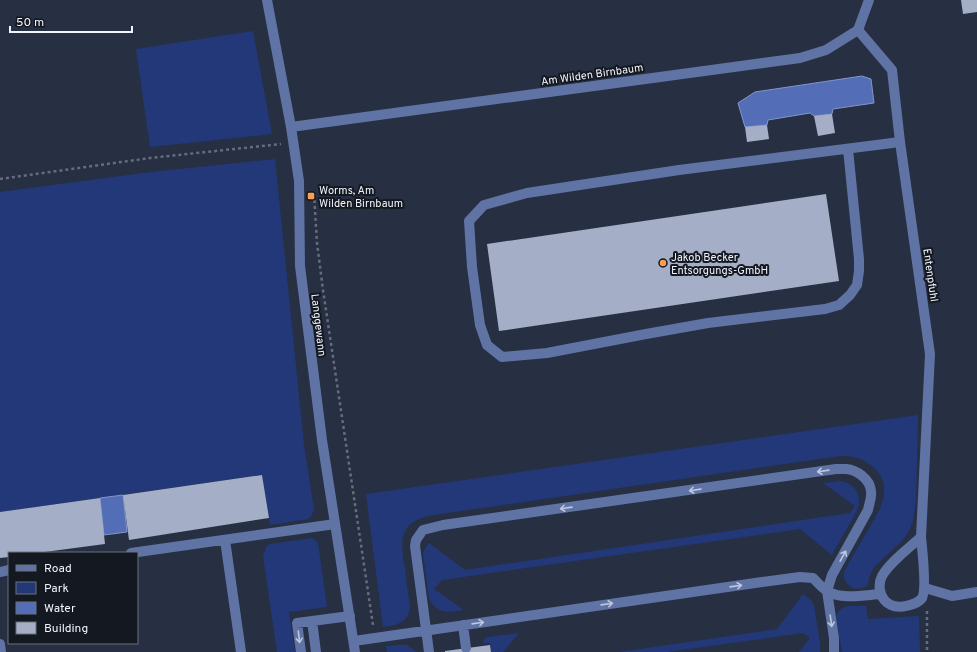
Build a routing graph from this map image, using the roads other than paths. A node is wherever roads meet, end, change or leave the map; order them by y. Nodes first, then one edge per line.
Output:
1 (267, 0) edge
2 (869, 0) edge
3 (858, 30) junction
4 (291, 127) junction
5 (900, 142) junction
6 (848, 149) junction
7 (335, 524) junction
8 (921, 537) junction
9 (225, 540) junction
10 (138, 552) edge
11 (925, 588) junction
12 (827, 591) junction
13 (977, 592) edge
14 (881, 594) junction
15 (350, 616) junction
16 (312, 621) junction
17 (463, 625) junction
18 (426, 630) junction
19 (354, 641) junction
20 (0, 644) edge
21 (466, 648) dead end
22 (1, 652) edge
23 (241, 652) edge
24 (301, 652) edge
25 (316, 652) edge
26 (356, 652) edge
27 (429, 652) edge
28 (834, 652) edge

1 - 4 street, Langgewann
2 - 3 street
3 - 4 street, Am Wilden Birnbaum
3 - 5 street, Entenpfuhl
4 - 7 street, Langgewann
5 - 6 street
5 - 8 street, Entenpfuhl
6 - 6 street
7 - 9 street
7 - 15 street, Langgewann
8 - 11 street, Entenpfuhl
8 - 14 street
9 - 10 street
9 - 23 street
11 - 13 street
11 - 14 street
12 - 14 street
17 -> 12 street
12 -> 18 street
12 -> 28 street
15 - 16 street
15 - 19 street, Langgewann
16 -> 24 street
16 - 25 street
17 - 18 street
17 - 21 street
18 - 19 street
18 - 27 street
19 - 26 street, Langgewann
20 - 22 street

